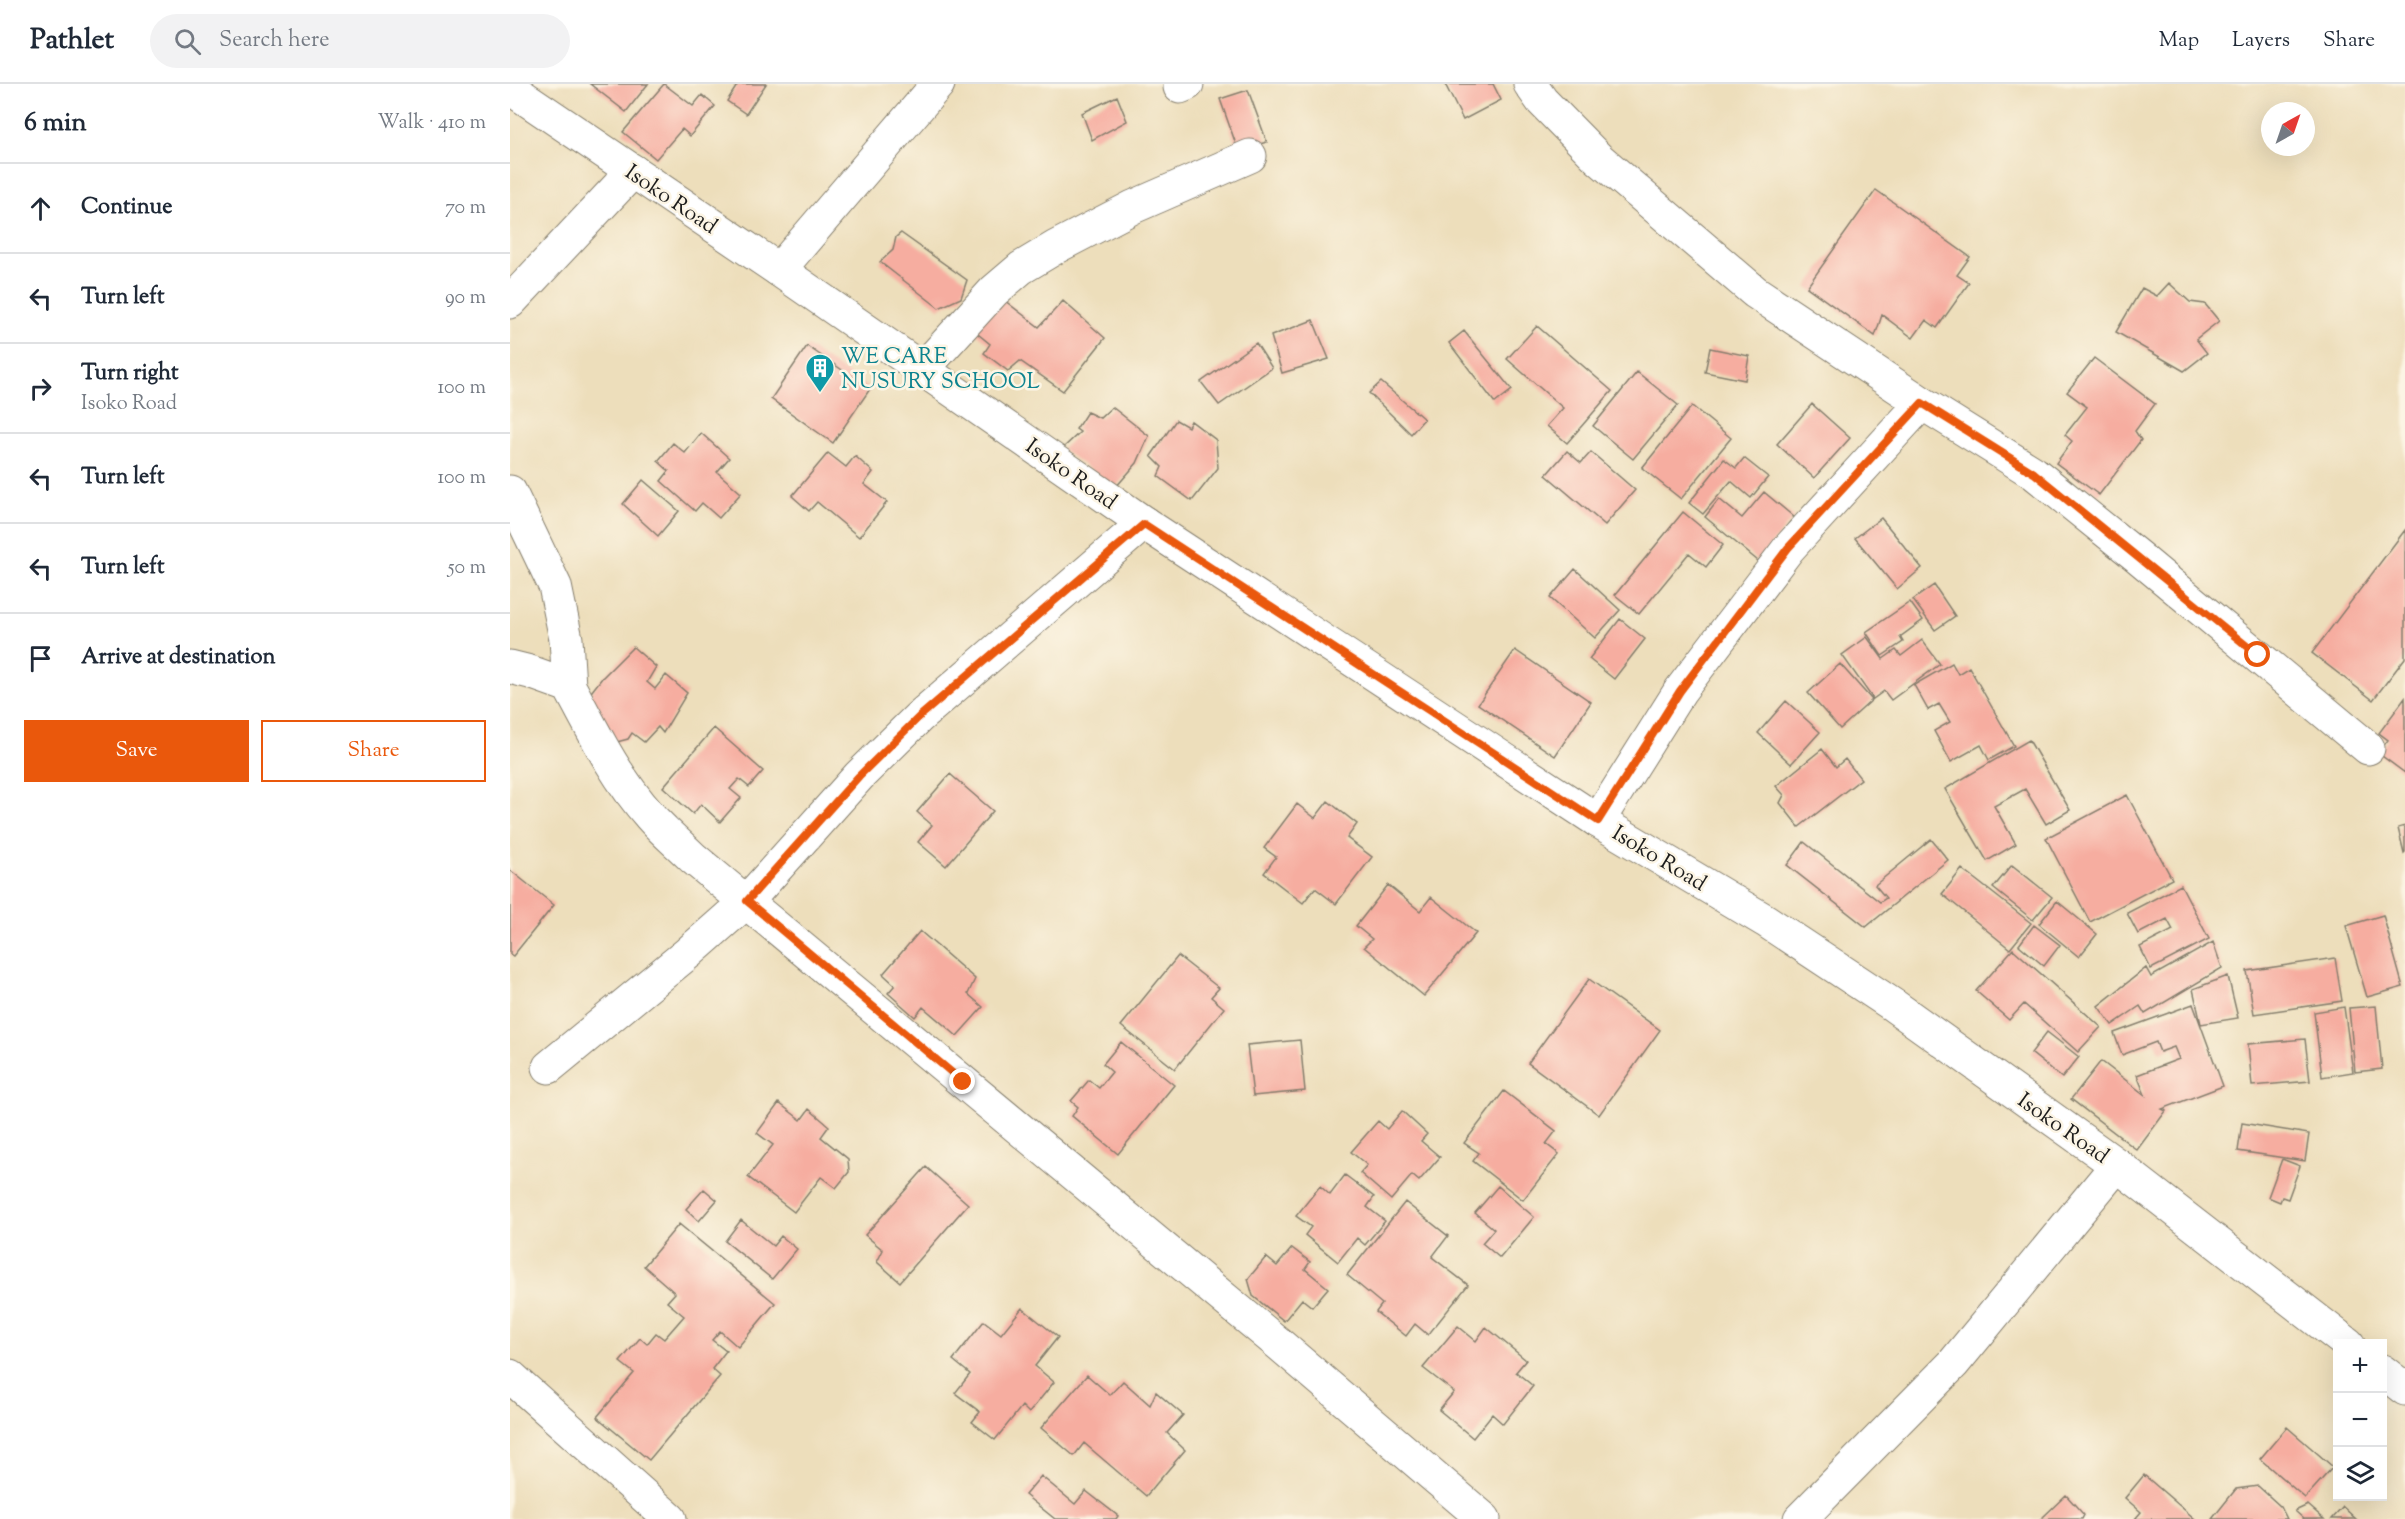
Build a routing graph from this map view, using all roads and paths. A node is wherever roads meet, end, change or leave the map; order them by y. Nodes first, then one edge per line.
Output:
1 (938, 84) edge
2 (1530, 84) edge
3 (518, 88) edge
4 (1250, 156) dead end
5 (633, 171) junction
6 (779, 270) junction
7 (510, 302) edge
8 (923, 369) junction
9 (1922, 403) junction
10 (510, 492) edge
11 (1144, 524) junction
12 (510, 667) edge
13 (569, 686) junction
14 (2368, 748) dead end
15 (1598, 821) junction
16 (747, 901) junction
17 (549, 1067) dead end
18 (2117, 1165) junction
19 (2342, 1339) edge
20 (2387, 1375) edge
21 (510, 1376) edge
22 (2405, 1389) edge
23 (670, 1519) edge
24 (1484, 1519) edge
25 (1800, 1519) edge

1 - 6 street
2 - 9 street
3 - 5 street, Isoko Road
4 - 8 street
5 - 6 street, Isoko Road
5 - 7 street
6 - 8 street, Isoko Road
8 - 11 street, Isoko Road
9 - 14 street
9 - 15 street
10 - 13 street
11 - 15 street, Isoko Road
11 - 16 street
12 - 13 street
13 - 16 street
15 - 18 street, Isoko Road
16 - 17 street
16 - 24 street
18 - 19 street, Isoko Road
18 - 25 street
20 - 22 street
21 - 23 street

